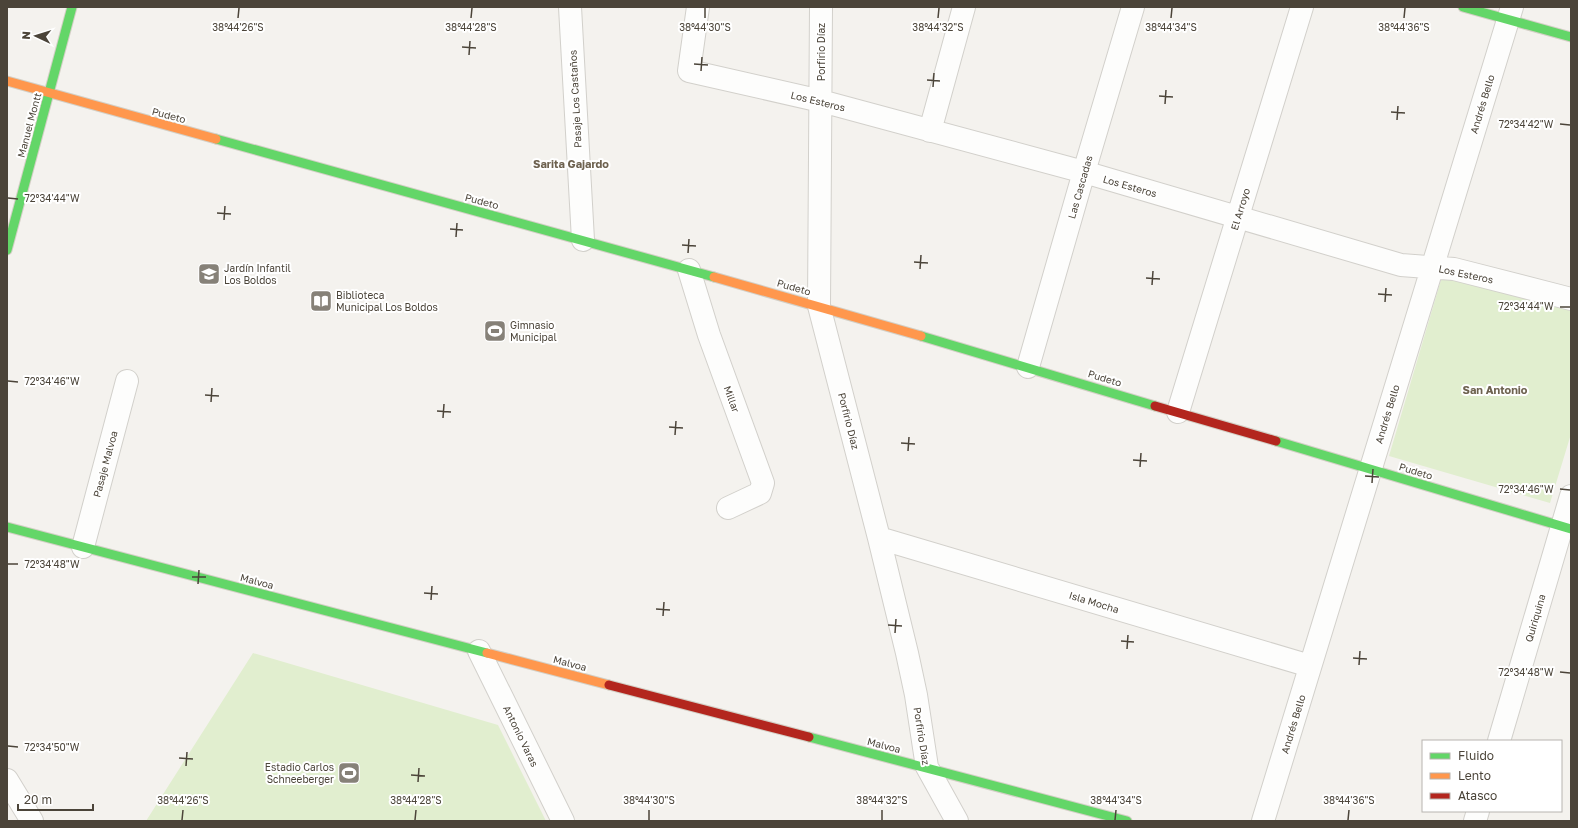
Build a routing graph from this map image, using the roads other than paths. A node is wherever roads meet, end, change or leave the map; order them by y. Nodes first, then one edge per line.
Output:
1 (72, 7) edge
2 (570, 7) edge
3 (698, 7) edge
4 (821, 7) edge
5 (964, 7) edge
6 (1133, 7) edge
7 (1302, 7) edge
8 (1463, 7) edge
9 (1510, 13) edge
10 (1571, 37) edge
11 (7, 81) edge
12 (49, 93) junction
13 (821, 101) junction
14 (930, 131) junction
15 (1084, 172) junction
16 (1238, 217) junction
17 (583, 240) junction
18 (7, 250) edge
19 (1432, 267) junction
20 (689, 270) junction
21 (1571, 299) edge
22 (819, 306) junction
23 (1028, 367) junction
24 (127, 381) dead end
25 (1178, 412) junction
26 (1371, 469) junction
27 (1571, 496) edge
28 (728, 508) dead end
29 (7, 527) edge
30 (1566, 528) edge
31 (879, 538) junction
32 (83, 547) junction
33 (479, 650) junction
34 (1310, 666) junction
35 (1499, 740) edge
36 (926, 767) junction
37 (7, 780) edge
38 (32, 821) edge
39 (563, 821) edge
40 (957, 821) edge
41 (1127, 821) edge
42 (1263, 821) edge

1 - 12 street, Manuel Montt
2 - 17 street, Pasaje Los Castaños
3 - 13 street, Los Esteros
4 - 13 street, Porfirio Díaz
5 - 14 street
6 - 15 street, Las Cascadas
7 - 16 street, El Arroyo
8 - 9 street
9 - 10 street
9 - 19 street, Andrés Bello
11 - 12 street, Pudeto
12 - 17 street, Pudeto
12 - 18 street, Manuel Montt
13 - 14 street, Los Esteros
13 - 22 street, Porfirio Díaz
14 - 15 street, Los Esteros
15 - 16 street, Los Esteros
15 - 23 street, Las Cascadas
16 - 19 street, Los Esteros
16 - 25 street, El Arroyo
17 - 20 street, Pudeto
19 - 21 street, Los Esteros
19 - 26 street, Andrés Bello
20 - 22 street, Pudeto
20 - 28 street, Millar
22 - 23 street, Pudeto
22 - 31 street, Porfirio Díaz
23 - 25 street, Pudeto
24 - 32 street, Pasaje Malvoa
25 - 26 street, Pudeto
26 - 30 street, Pudeto
26 - 34 street, Andrés Bello
27 - 30 street, Quiriquina
29 - 32 street, Malvoa
30 - 35 street, Quiriquina
31 - 34 street, Isla Mocha
31 - 36 street, Porfirio Díaz
32 - 33 street, Malvoa
33 - 36 street, Malvoa
33 - 39 street, Antonio Varas
34 - 42 street, Andrés Bello
36 - 40 street, Porfirio Díaz
36 - 41 street, Malvoa
37 - 38 street

